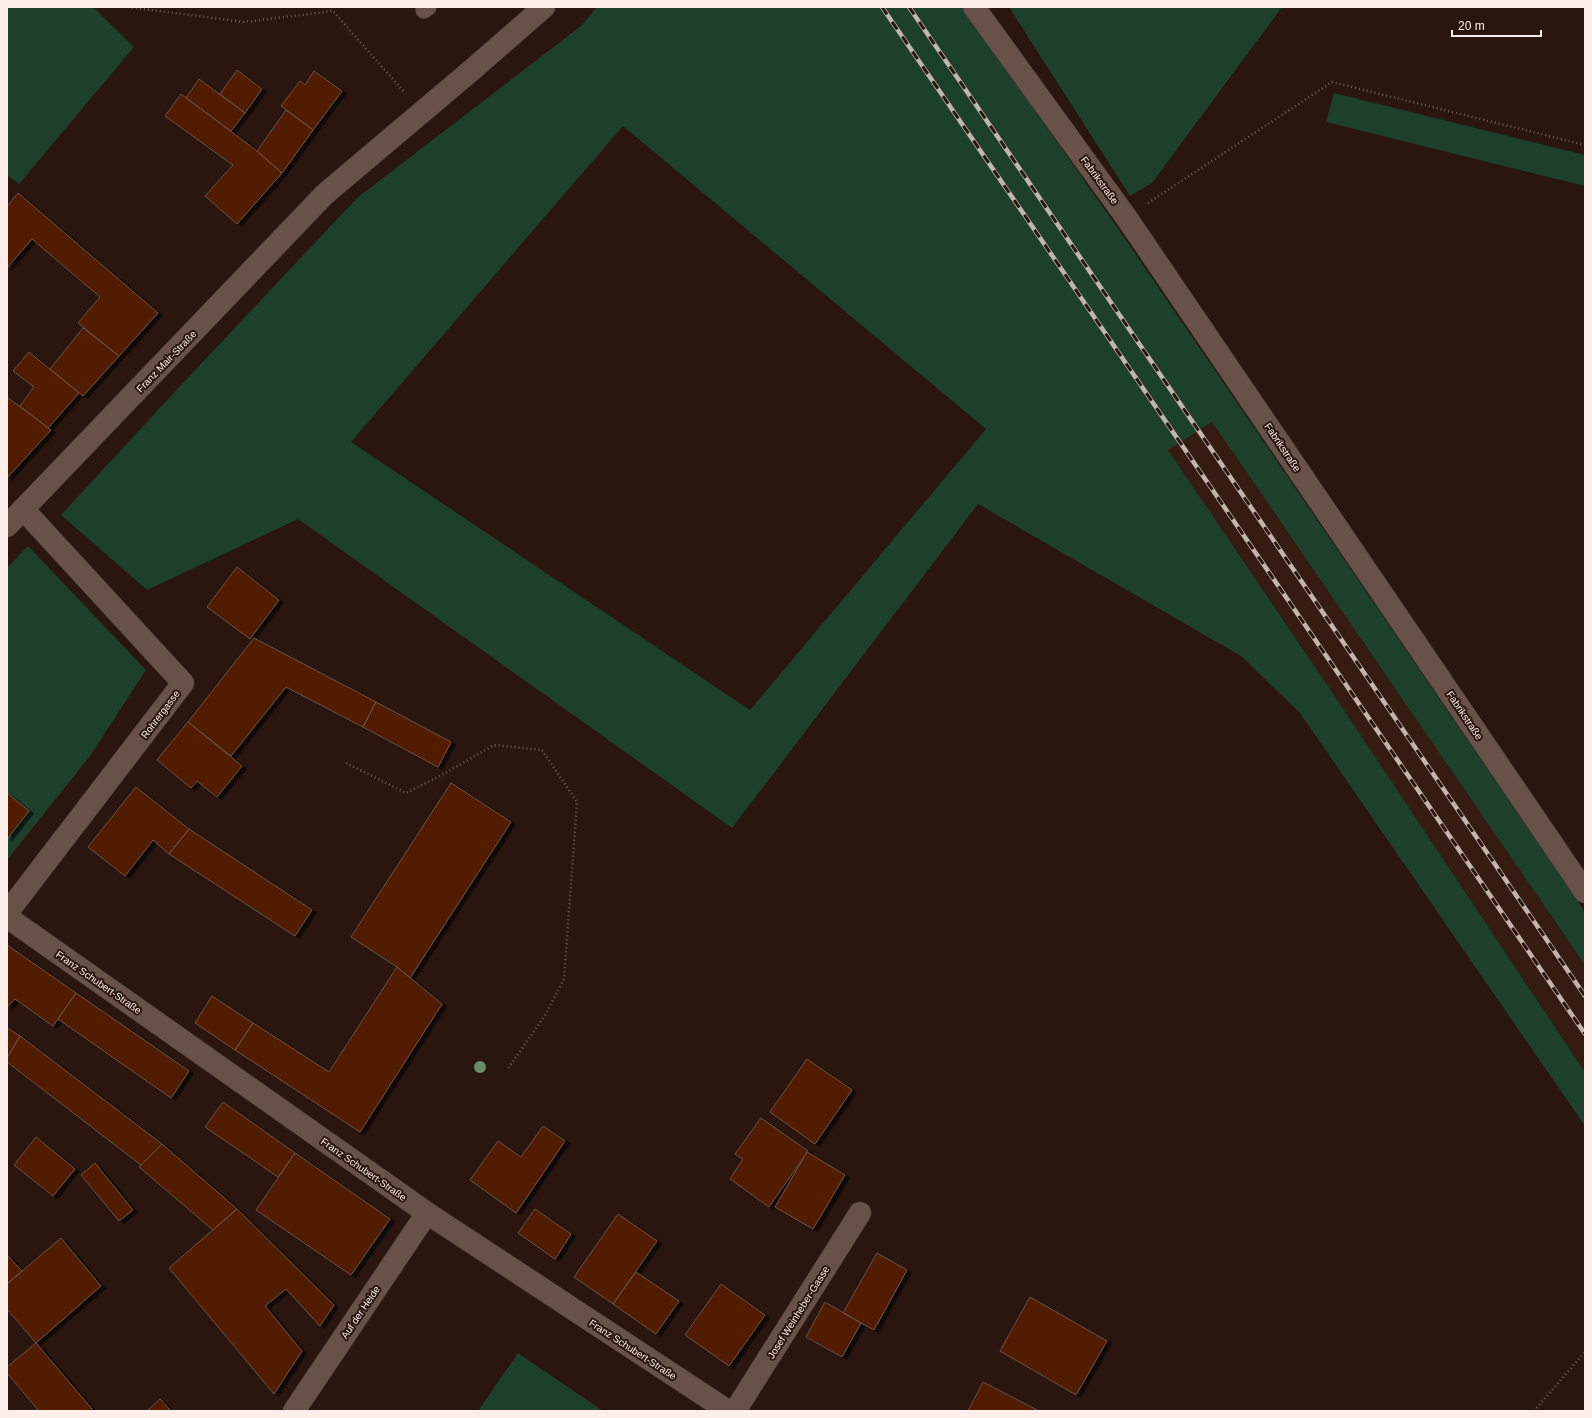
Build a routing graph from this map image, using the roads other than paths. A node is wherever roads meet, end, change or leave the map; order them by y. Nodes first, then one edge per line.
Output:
1 (544, 7) edge
2 (974, 7) edge
3 (23, 509) junction
4 (7, 526) edge
5 (1585, 892) edge
6 (7, 913) edge
7 (7, 917) edge
8 (426, 1212) junction
9 (860, 1213) dead end
10 (294, 1411) edge
11 (728, 1411) edge
12 (735, 1411) edge

1 - 3 street, Franz Mair-Straße
2 - 5 street, Fabrikstraße
3 - 4 street, Franz Mair-Straße
3 - 6 street, Rohrergasse
7 - 8 street, Franz Schubert-Straße
8 - 10 street, Auf der Heide
8 - 11 street, Franz Schubert-Straße
9 - 12 street, Josef Weinheber-Gasse

